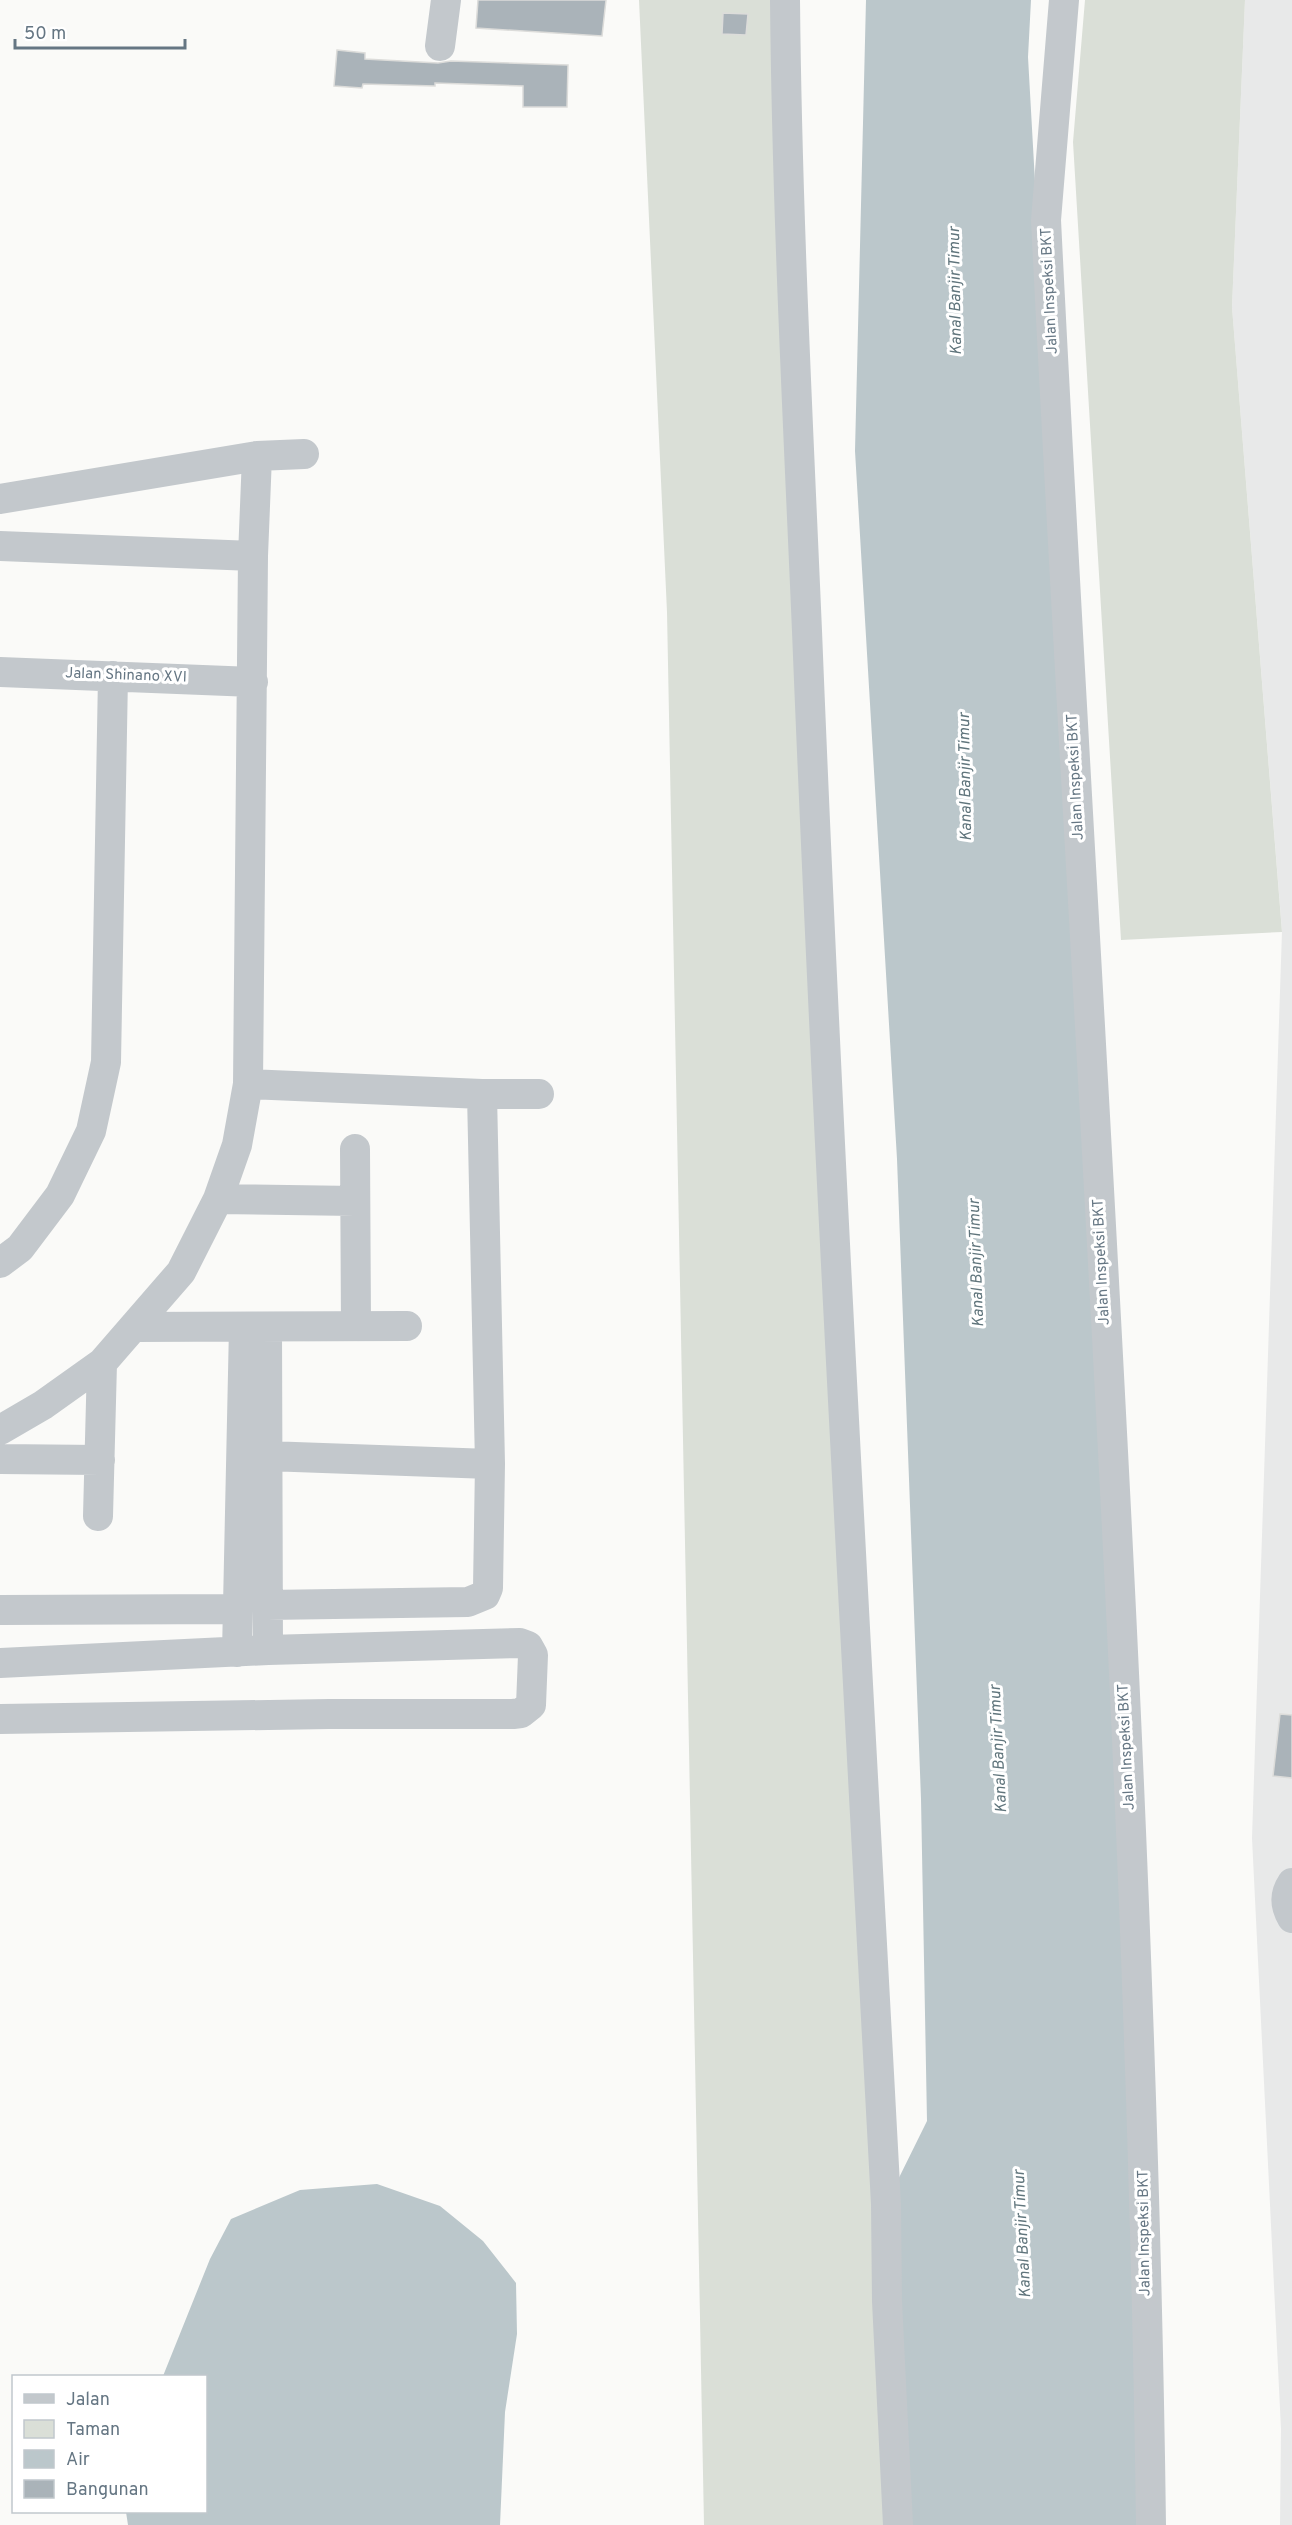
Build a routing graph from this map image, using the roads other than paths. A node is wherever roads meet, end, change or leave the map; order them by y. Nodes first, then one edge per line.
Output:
1 (446, 0) edge
2 (785, 0) edge
3 (1064, 0) edge
4 (440, 46) dead end
5 (304, 454) dead end
6 (256, 456) junction
7 (0, 499) edge
8 (0, 546) edge
9 (253, 556) junction
10 (0, 672) edge
11 (113, 676) junction
12 (253, 682) junction
13 (248, 1084) junction
14 (482, 1094) junction
15 (539, 1094) dead end
16 (355, 1149) dead end
17 (218, 1199) junction
18 (355, 1202) junction
19 (0, 1263) edge
20 (357, 1326) junction
21 (407, 1326) dead end
22 (136, 1327) junction
23 (256, 1327) junction
24 (102, 1363) junction
25 (0, 1430) edge
26 (267, 1456) junction
27 (0, 1459) edge
28 (100, 1460) junction
29 (490, 1464) junction
30 (98, 1516) dead end
31 (253, 1598) junction
32 (0, 1611) edge
33 (268, 1650) junction
34 (237, 1652) junction
35 (0, 1663) edge
36 (0, 1719) edge
37 (1292, 1883) edge
38 (1292, 1918) edge
39 (898, 2525) edge
40 (1151, 2525) edge

1 - 4 street
2 - 39 street
3 - 40 street, Jalan Inspeksi BKT
5 - 6 street
6 - 7 street
6 - 9 street
8 - 9 street
9 - 12 street
10 - 11 street, Jalan Shinano XVI
11 - 12 street, Jalan Shinano XVI
11 - 19 street
12 - 13 street
13 - 14 street
13 - 17 street
14 - 15 street
14 - 29 street
16 - 18 street
17 - 18 street
17 - 22 street
18 - 20 street
20 - 21 street
20 - 23 street
22 - 23 street
22 - 24 street
23 - 26 street
23 - 31 street
24 - 25 street
24 - 28 street
26 - 29 street
26 - 31 street
27 - 28 street
28 - 30 street
29 - 31 street
31 - 32 street
31 - 33 street
31 - 34 street
33 - 34 street
33 - 36 street
34 - 35 street
37 - 38 street

